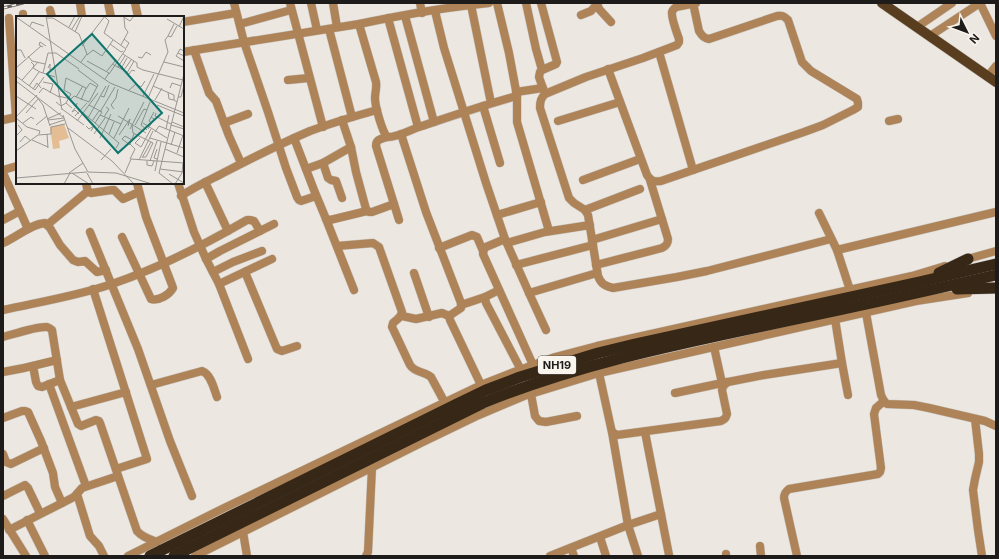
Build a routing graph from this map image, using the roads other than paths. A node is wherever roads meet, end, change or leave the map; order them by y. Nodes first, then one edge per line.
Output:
1 (80, 3) edge
2 (108, 3) edge
3 (135, 3) edge
4 (234, 3) edge
5 (311, 3) edge
6 (333, 3) edge
7 (420, 3) edge
8 (490, 3) edge
9 (497, 3) edge
10 (526, 3) edge
11 (541, 3) edge
12 (693, 3) edge
13 (696, 3) edge
14 (882, 3) edge
15 (952, 3) edge
16 (980, 3) edge
17 (473, 4) edge
18 (597, 4) edge
19 (291, 6) edge
20 (449, 6) edge
21 (435, 11) junction
22 (236, 13) junction
23 (422, 13) junction
24 (580, 15) dead end
25 (82, 16) edge
26 (111, 16) edge
27 (138, 16) edge
28 (405, 16) junction
29 (10, 18) dead end
30 (388, 18) junction
31 (184, 22) edge
32 (611, 22) dead end
33 (240, 24) junction
34 (359, 24) junction
35 (917, 27) junction
36 (333, 28) junction
37 (317, 30) junction
38 (298, 34) junction
39 (930, 36) junction
40 (996, 36) edge
41 (14, 38) edge
42 (244, 42) junction
43 (194, 50) junction
44 (184, 52) edge
45 (659, 52) junction
46 (996, 66) edge
47 (608, 69) junction
48 (542, 70) junction
49 (309, 78) junction
50 (992, 79) edge
51 (288, 80) dead end
52 (16, 91) edge
53 (544, 91) junction
54 (516, 94) junction
55 (620, 102) junction
56 (487, 105) junction
57 (378, 110) junction
58 (464, 112) junction
59 (248, 114) dead end
60 (16, 117) edge
61 (352, 117) junction
62 (898, 119) dead end
63 (3, 120) edge
64 (342, 120) junction
65 (889, 120) dead end
66 (558, 121) dead end
67 (434, 122) junction
68 (224, 123) junction
69 (323, 127) junction
70 (418, 127) junction
71 (401, 134) junction
72 (387, 137) junction
73 (294, 138) junction
74 (280, 145) junction
75 (352, 147) junction
76 (640, 159) junction
77 (241, 163) junction
78 (323, 164) junction
79 (500, 164) dead end
80 (16, 166) edge
81 (306, 169) junction
82 (693, 170) junction
83 (3, 172) edge
84 (583, 180) dead end
85 (650, 180) junction
86 (205, 182) junction
87 (137, 184) edge
88 (178, 184) edge
89 (87, 187) edge
90 (640, 189) dead end
91 (139, 192) junction
92 (182, 196) junction
93 (316, 196) junction
94 (342, 198) dead end
95 (541, 202) junction
96 (394, 204) junction
97 (585, 210) junction
98 (20, 211) junction
99 (367, 211) junction
100 (996, 212) edge
101 (819, 214) dead end
102 (497, 215) junction
103 (326, 219) junction
104 (662, 219) junction
105 (3, 220) edge
106 (399, 220) dead end
107 (47, 224) junction
108 (274, 224) dead end
109 (590, 225) junction
110 (28, 228) junction
111 (228, 231) junction
112 (548, 231) junction
113 (90, 232) dead end
114 (260, 232) junction
115 (122, 236) dead end
116 (832, 239) junction
117 (506, 241) junction
118 (592, 242) junction
119 (3, 243) edge
120 (201, 246) junction
121 (337, 246) junction
122 (440, 248) junction
123 (837, 250) junction
124 (262, 251) dead end
125 (996, 251) edge
126 (483, 252) junction
127 (206, 259) junction
128 (272, 259) dead end
129 (968, 259) junction
130 (163, 263) junction
131 (996, 264) edge
132 (516, 265) junction
133 (597, 269) junction
134 (106, 270) junction
135 (213, 272) junction
136 (245, 272) junction
137 (140, 273) junction
138 (414, 273) dead end
139 (996, 275) edge
140 (919, 282) junction
141 (112, 284) junction
142 (219, 284) junction
143 (996, 288) edge
144 (93, 289) junction
145 (354, 290) dead end
146 (499, 290) junction
147 (850, 290) junction
148 (930, 290) junction
149 (528, 293) junction
150 (485, 297) junction
151 (461, 305) junction
152 (3, 310) edge
153 (866, 313) junction
154 (402, 316) junction
155 (450, 316) junction
156 (429, 317) junction
157 (835, 319) junction
158 (546, 330) dead end
159 (3, 337) edge
160 (297, 346) dead end
161 (714, 347) junction
162 (248, 359) dead end
163 (57, 360) junction
164 (842, 363) junction
165 (533, 365) junction
166 (33, 366) junction
167 (521, 370) junction
168 (3, 372) edge
169 (599, 373) junction
170 (60, 380) junction
171 (725, 383) junction
172 (49, 384) junction
173 (151, 385) junction
174 (481, 386) junction
175 (126, 392) junction
176 (675, 393) dead end
177 (530, 394) junction
178 (848, 395) dead end
179 (217, 397) dead end
180 (884, 401) junction
181 (445, 403) junction
182 (70, 407) junction
183 (577, 416) dead end
184 (3, 418) edge
185 (975, 419) junction
186 (996, 426) edge
187 (612, 432) junction
188 (645, 432) junction
189 (44, 448) junction
190 (3, 454) edge
191 (372, 467) junction
192 (117, 473) junction
193 (86, 486) junction
194 (77, 494) junction
195 (3, 496) edge
196 (192, 496) dead end
197 (62, 503) junction
198 (40, 513) junction
199 (661, 514) junction
200 (3, 519) edge
201 (27, 520) junction
202 (628, 525) junction
203 (9, 530) junction
204 (243, 532) junction
205 (600, 537) junction
206 (156, 542) junction
207 (760, 546) dead end
208 (572, 552) edge
209 (197, 555) edge
210 (670, 555) dead end
211 (26, 556) edge
212 (45, 556) edge
213 (104, 556) edge
214 (128, 556) edge
215 (150, 556) edge
216 (174, 556) edge
217 (247, 556) edge
218 (366, 556) edge
219 (550, 556) edge
220 (606, 556) edge
221 (638, 556) edge
222 (761, 556) edge
223 (797, 556) edge
224 (982, 556) edge

1 - 25 street
2 - 26 street
3 - 27 street
4 - 22 street
5 - 37 street
6 - 36 street
7 - 23 street
8 - 17 street
9 - 54 street
10 - 48 street
11 - 48 street
12 - 13 street
12 - 45 street
12 - 82 street
14 - 35 main road
15 - 35 street
16 - 39 street
16 - 40 street
17 - 20 street
17 - 56 street
18 - 24 street
18 - 32 street
19 - 33 street
19 - 38 street
20 - 21 street
21 - 23 street
21 - 58 street
22 - 31 street
22 - 33 street
23 - 28 street
28 - 30 street
28 - 67 street
29 - 41 street
30 - 34 street
30 - 70 street
33 - 42 street
34 - 36 street
34 - 57 street
35 - 39 main road
36 - 37 street
36 - 61 street
37 - 38 street
38 - 42 street
38 - 49 street
39 - 50 main road
41 - 52 street
42 - 43 street
42 - 74 street
43 - 44 street
43 - 68 street
45 - 47 street
45 - 82 street
46 - 50 street
47 - 53 street
47 - 55 street
48 - 53 street
49 - 51 street
49 - 69 street
53 - 54 street
53 - 97 street
54 - 56 street
54 - 95 street
55 - 66 street
55 - 76 street
56 - 58 street
56 - 79 street
57 - 61 street
57 - 72 street
58 - 67 street
58 - 102 street
59 - 68 street
60 - 63 street
61 - 64 street
62 - 65 street
64 - 69 street
64 - 75 street
67 - 70 street
68 - 77 street
69 - 73 street
70 - 71 street
71 - 72 street
71 - 122 street
72 - 96 street
73 - 74 street
73 - 81 street
74 - 77 street
74 - 93 street
75 - 78 street
75 - 99 street
76 - 84 street
76 - 85 street
77 - 86 street
78 - 81 street
78 - 94 street
80 - 83 street
81 - 93 street
82 - 85 street
83 - 98 street
85 - 104 street
86 - 92 street
86 - 111 street
87 - 91 street
88 - 92 street
89 - 91 street
89 - 107 street
90 - 97 street
91 - 130 street
92 - 120 street
93 - 103 street
95 - 102 street
95 - 112 street
96 - 99 street
96 - 106 street
97 - 109 street
98 - 105 street
98 - 110 street
99 - 103 street
100 - 123 street
101 - 116 street
102 - 117 street
103 - 121 street
104 - 118 street
104 - 133 street
107 - 110 street
107 - 134 street
108 - 114 street
109 - 112 street
109 - 118 street
110 - 119 street
111 - 114 street
111 - 120 street
112 - 117 street
113 - 134 street
114 - 127 street
115 - 137 street
116 - 123 street
116 - 133 street
117 - 126 street
117 - 132 street
118 - 132 street
118 - 133 street
120 - 127 street
120 - 130 street
121 - 145 street
121 - 154 street
122 - 126 street
122 - 151 street
123 - 147 street
124 - 135 street
125 - 129 street
126 - 146 street
127 - 135 street
128 - 136 street
129 - 140 highway
129 - 147 street
130 - 137 street
130 - 137 street
131 - 140 highway, NH19
132 - 149 street
133 - 149 street
134 - 141 street
135 - 142 street
136 - 142 street
136 - 160 street
137 - 141 street
138 - 156 street
139 - 148 highway, NH19
140 - 215 highway, NH19
141 - 144 street
141 - 173 street
142 - 162 street
143 - 148 highway
143 - 153 street
144 - 152 street
144 - 175 street
146 - 150 street
146 - 165 street
147 - 165 street
148 - 216 highway, NH19
149 - 158 street
150 - 151 street
150 - 167 street
151 - 155 street
153 - 157 street
153 - 180 street
154 - 156 street
154 - 181 street
155 - 156 street
155 - 174 street
157 - 161 street
157 - 164 street
159 - 163 street
161 - 169 street
161 - 171 street
163 - 166 street
163 - 170 street
164 - 171 street
164 - 178 street
165 - 167 street
166 - 168 street
166 - 172 street
167 - 174 street
169 - 177 street
169 - 187 street
170 - 172 street
170 - 182 street
171 - 176 street
171 - 188 street
172 - 193 street
173 - 179 street
173 - 196 street
174 - 181 street
175 - 182 street
175 - 192 street
177 - 183 street
177 - 191 street
180 - 185 street
180 - 223 street
181 - 206 street
182 - 192 street
184 - 189 street
185 - 186 street
185 - 224 street
187 - 188 street
187 - 202 street
188 - 199 street
189 - 190 street
189 - 197 street
191 - 204 street
191 - 218 street
192 - 193 street
192 - 206 street
193 - 194 street
194 - 197 street
194 - 213 street
195 - 198 street
197 - 198 street
198 - 201 street
199 - 202 street
199 - 210 street
200 - 203 street
201 - 203 street
201 - 212 street
202 - 205 street
202 - 221 street
203 - 211 street
204 - 209 street
204 - 217 street
205 - 208 street
205 - 220 street
206 - 214 street
207 - 222 street
208 - 219 street

